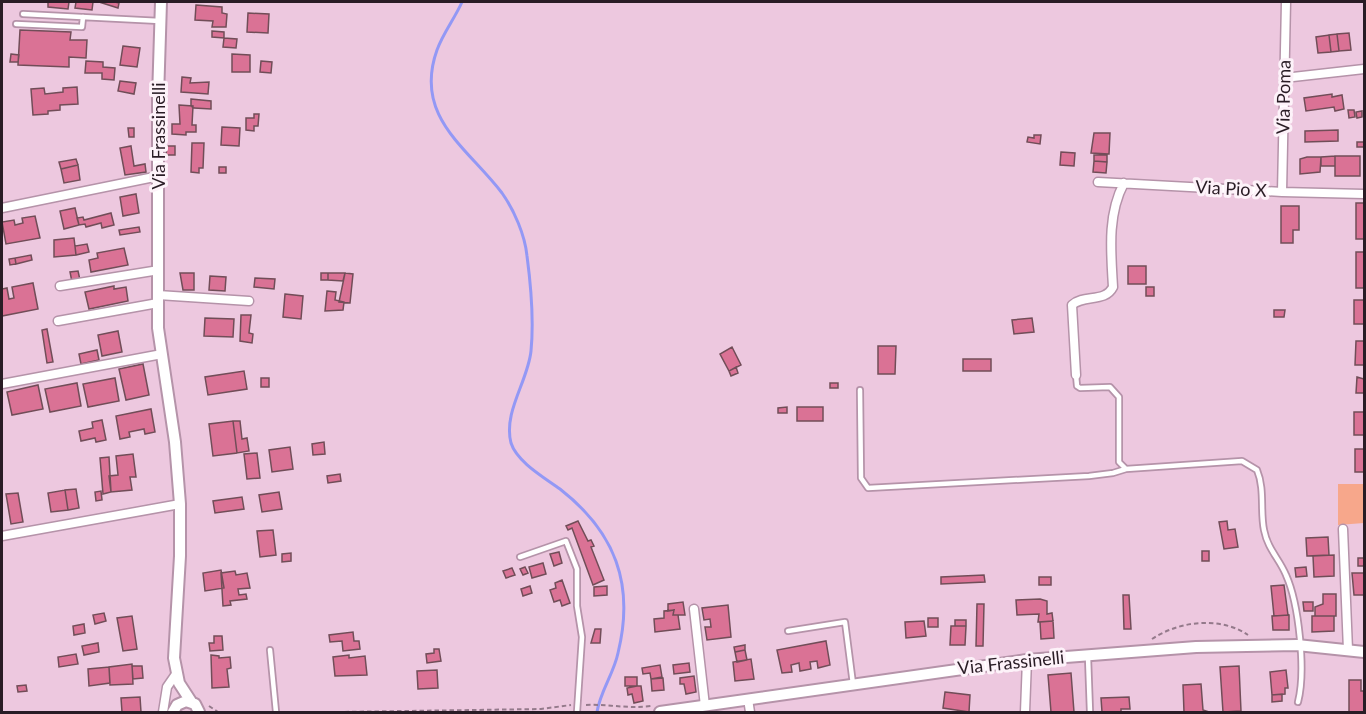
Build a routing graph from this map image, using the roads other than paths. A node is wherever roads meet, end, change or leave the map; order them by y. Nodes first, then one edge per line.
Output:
1 (161, 2) edge
2 (1286, 2) edge
3 (23, 14) dead end
4 (83, 17) junction
5 (160, 21) junction
6 (16, 24) dead end
7 (1365, 69) edge
8 (1284, 78) junction
9 (159, 176) junction
10 (1098, 182) dead end
11 (1124, 183) junction
12 (1282, 192) junction
13 (1365, 194) edge
14 (2, 208) edge
15 (159, 270) junction
16 (60, 286) dead end
17 (158, 299) junction
18 (249, 301) dead end
19 (58, 321) dead end
20 (162, 354) junction
21 (1076, 375) joint
22 (2, 384) edge
23 (860, 390) dead end
24 (1126, 469) junction
25 (180, 504) junction
26 (1343, 529) dead end
27 (2, 536) edge
28 (520, 557) dead end
29 (694, 609) dead end
30 (788, 632) dead end
31 (1300, 645) junction
32 (270, 650) dead end
33 (1348, 650) junction
34 (1365, 652) edge
35 (1088, 657) junction
36 (1027, 660) junction
37 (178, 679) junction
38 (854, 684) junction
39 (748, 699) junction
40 (1298, 702) dead end
41 (705, 706) junction
42 (199, 708) edge
43 (175, 709) edge
44 (163, 712) edge
45 (276, 712) edge
46 (577, 712) edge
47 (660, 712) edge
48 (750, 712) edge
49 (1025, 712) edge
50 (1090, 712) edge

1 - 5 street, Via Frassinelli
2 - 8 street, Via Poma
3 - 4 lane
4 - 5 lane
4 - 6 lane
5 - 9 street, Via Frassinelli
7 - 8 street
8 - 12 street, Via Poma
9 - 14 street
9 - 15 street, Via Frassinelli
10 - 11 street, Via Pio X
11 - 12 street, Via Pio X
11 - 21 street
12 - 13 street, Via Pio X
15 - 16 street
15 - 17 street, Via Frassinelli
17 - 18 street
17 - 19 street
17 - 20 street, Via Frassinelli
20 - 22 street
20 - 25 street, Via Frassinelli
21 - 24 lane
23 - 24 lane
24 - 31 lane
25 - 27 street
25 - 37 street, Via Frassinelli
26 - 33 street
28 - 46 lane
29 - 41 street
30 - 38 lane
31 - 33 street, Via Frassinelli
31 - 35 street, Via Frassinelli
31 - 40 lane
32 - 45 lane
33 - 34 street, Via Frassinelli
35 - 36 street, Via Frassinelli
35 - 50 lane
36 - 38 street, Via Frassinelli
36 - 49 street
37 - 42 street, Via Frassinelli
37 - 43 street, Via Frassinelli
37 - 44 street, Via Frassinelli
38 - 39 street, Via Frassinelli
39 - 41 street, Via Frassinelli
39 - 48 street
41 - 47 street, Via Frassinelli
42 - 43 street

